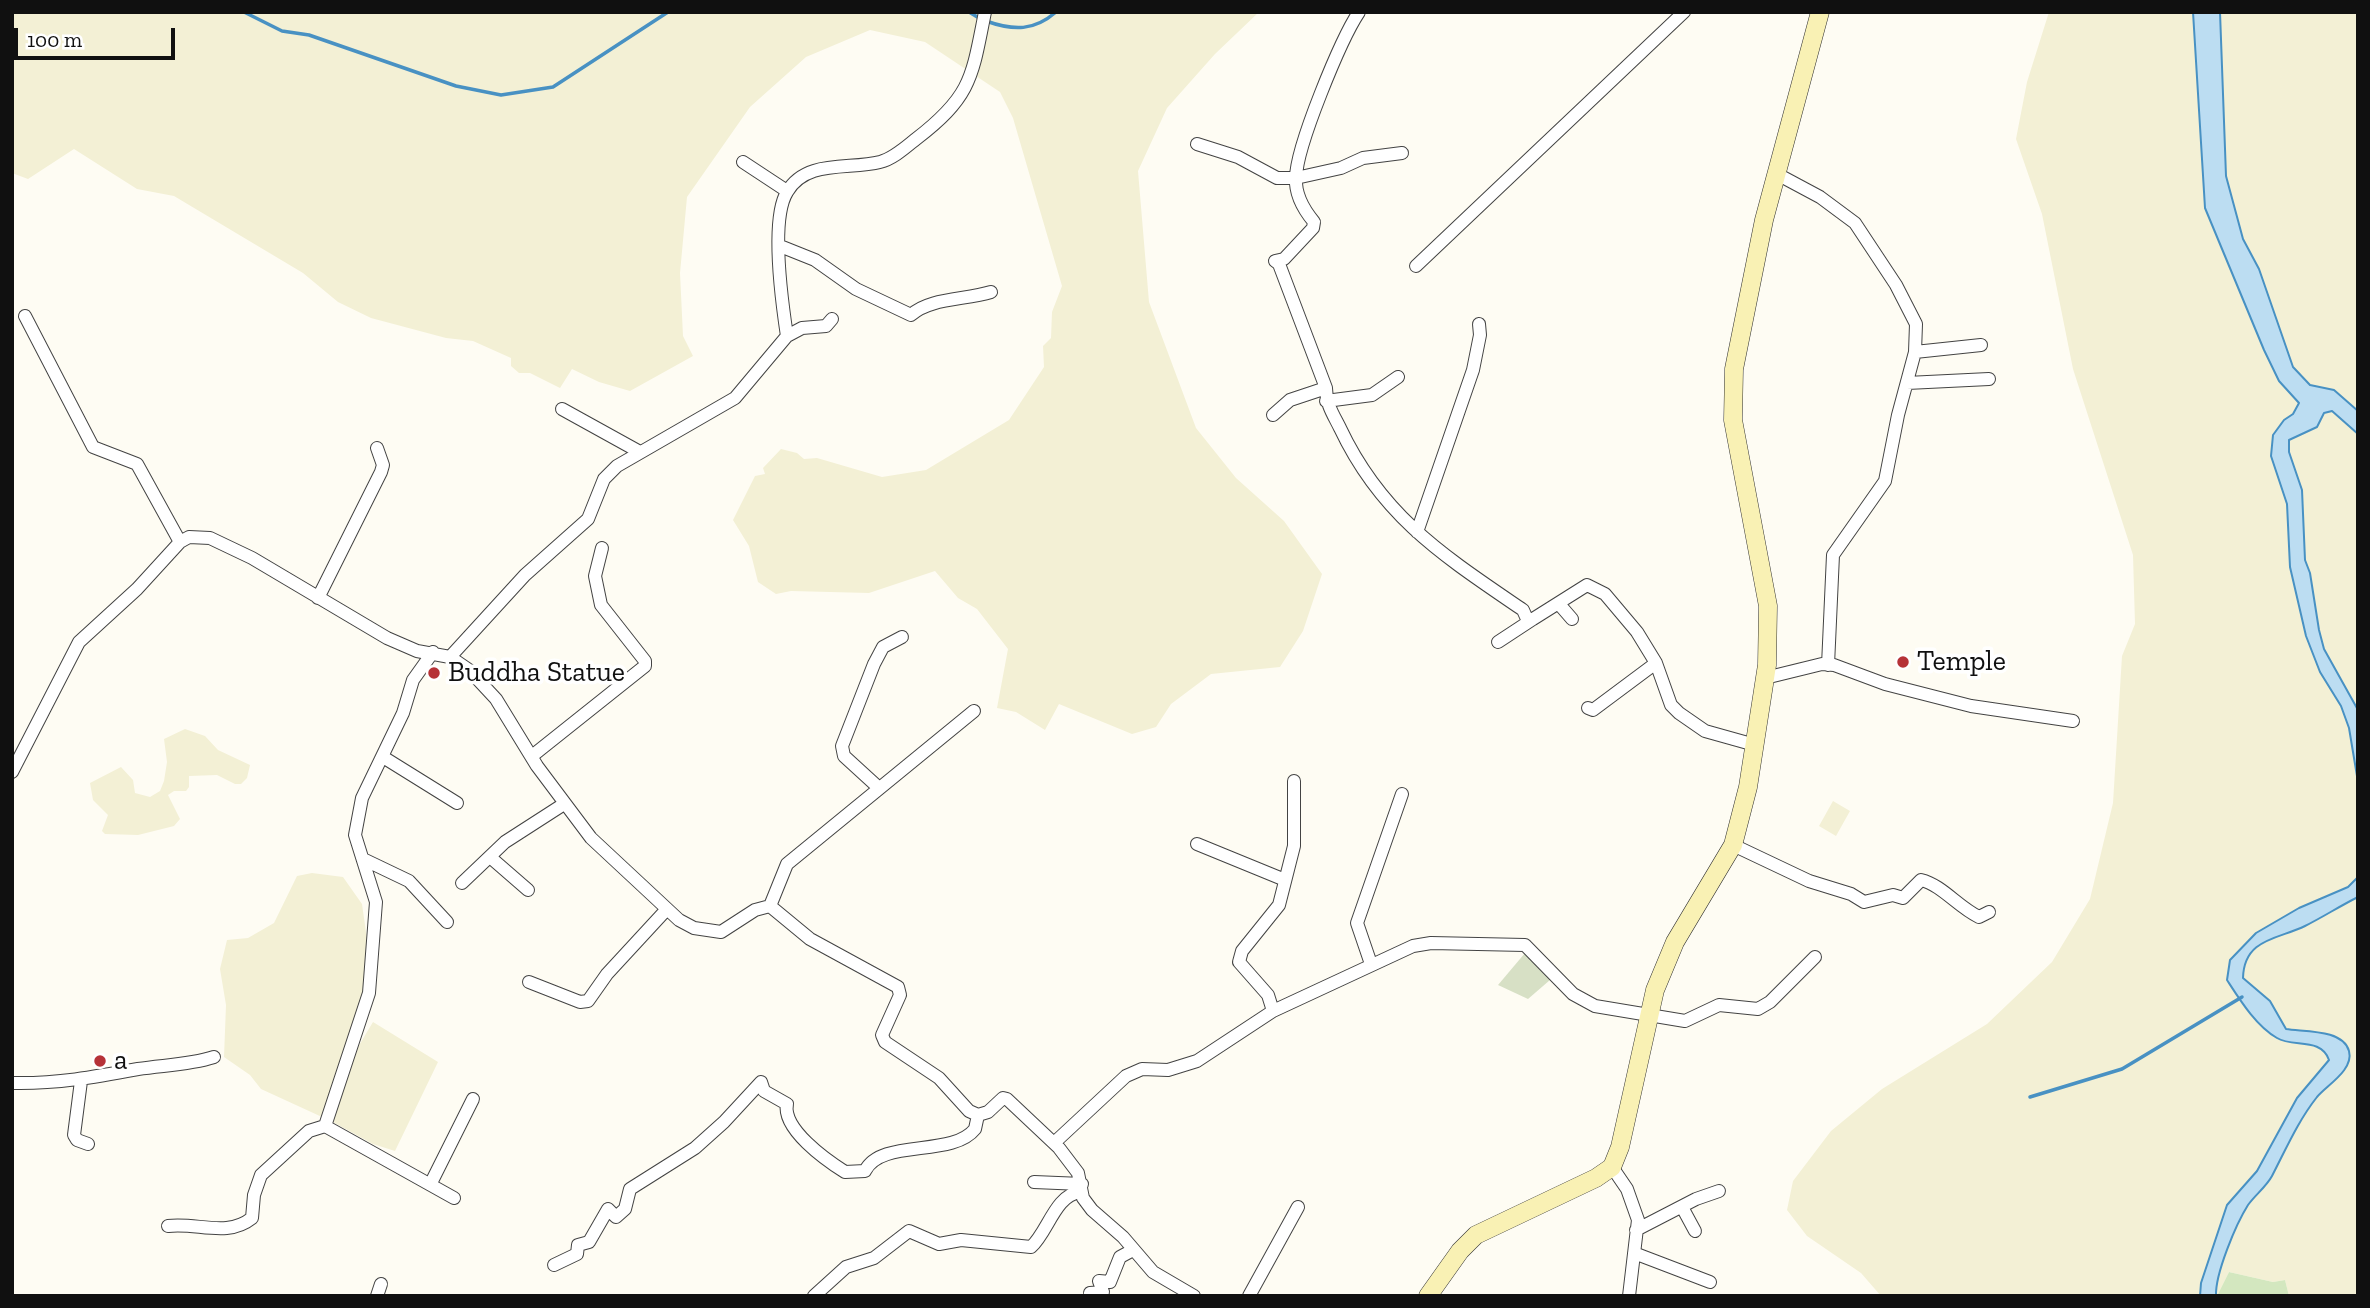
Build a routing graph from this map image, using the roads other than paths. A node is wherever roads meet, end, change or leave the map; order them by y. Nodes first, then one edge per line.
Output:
1 (985, 12) edge
2 (1359, 12) edge
3 (1684, 12) edge
4 (1817, 13) edge
5 (1197, 144) dead end
6 (1402, 153) dead end
7 (743, 162) dead end
8 (1777, 174) junction
9 (1296, 178) junction
10 (787, 191) junction
11 (780, 246) junction
12 (1416, 266) dead end
13 (991, 292) dead end
14 (25, 316) dead end
15 (832, 319) dead end
16 (1479, 324) dead end
17 (787, 336) junction
18 (1981, 345) dead end
19 (1915, 352) junction
20 (1398, 377) dead end
21 (1989, 379) dead end
22 (1907, 383) junction
23 (1326, 394) junction
24 (562, 409) dead end
25 (1273, 415) dead end
26 (377, 448) dead end
27 (638, 451) junction
28 (1417, 532) junction
29 (180, 542) junction
30 (602, 548) dead end
31 (318, 598) junction
32 (1559, 604) junction
33 (1533, 619) junction
34 (1572, 619) dead end
35 (902, 636) dead end
36 (1498, 642) dead end
37 (433, 652) junction
38 (450, 657) junction
39 (1656, 663) junction
40 (1828, 665) junction
41 (1765, 678) junction
42 (1588, 708) dead end
43 (974, 711) dead end
44 (2073, 721) dead end
45 (1755, 745) junction
46 (532, 756) junction
47 (383, 757) junction
48 (12, 772) edge
49 (1294, 781) dead end
50 (879, 788) junction
51 (1402, 794) dead end
52 (457, 803) dead end
53 (564, 804) junction
54 (1197, 844) dead end
55 (1733, 845) junction
56 (490, 857) junction
57 (363, 859) junction
58 (1285, 880) junction
59 (462, 883) dead end
60 (528, 890) dead end
61 (770, 906) junction
62 (667, 909) junction
63 (1989, 912) dead end
64 (447, 922) dead end
65 (1815, 957) dead end
66 (1371, 964) junction
67 (528, 982) dead end
68 (1273, 1011) junction
69 (1649, 1015) junction
70 (214, 1057) dead end
71 (81, 1081) junction
72 (12, 1083) edge
73 (473, 1099) dead end
74 (978, 1115) junction
75 (325, 1126) junction
76 (1054, 1143) junction
77 (89, 1144) dead end
78 (1612, 1167) junction
79 (1034, 1182) dead end
80 (431, 1184) junction
81 (1081, 1188) junction
82 (1719, 1191) dead end
83 (454, 1198) dead end
84 (1298, 1207) dead end
85 (1682, 1207) junction
86 (168, 1226) dead end
87 (1636, 1230) junction
88 (1695, 1231) dead end
89 (1133, 1250) junction
90 (1634, 1252) junction
91 (554, 1265) dead end
92 (1710, 1282) dead end
93 (814, 1296) edge
94 (1091, 1296) edge
95 (1194, 1296) edge
96 (1249, 1296) edge
97 (1428, 1296) edge
98 (1629, 1296) edge

1 - 10 street
2 - 9 street
3 - 12 street
4 - 8 main road
5 - 9 street
6 - 9 street
7 - 10 street
8 - 19 street
8 - 41 main road
9 - 23 street
10 - 11 street
11 - 13 street
11 - 17 street
14 - 29 street
15 - 17 street
16 - 28 street
17 - 27 street
18 - 19 street
19 - 22 street
20 - 23 street
21 - 22 street
22 - 40 street
23 - 25 street
23 - 28 street
24 - 27 street
26 - 31 street
27 - 38 street
28 - 33 street
29 - 31 street
29 - 48 street
30 - 46 street
31 - 37 street
32 - 33 street
32 - 34 street
32 - 39 street
33 - 36 street
35 - 50 street
37 - 38 street
37 - 47 street
38 - 46 street
39 - 42 street
39 - 45 street
40 - 41 street
40 - 44 street
41 - 45 main road
43 - 50 street
45 - 55 main road
46 - 53 street
47 - 52 street
47 - 57 street
49 - 58 street
50 - 61 street
51 - 66 street
53 - 56 street
53 - 62 street
54 - 58 street
55 - 63 street
55 - 69 main road
56 - 59 street
56 - 60 street
57 - 64 street
57 - 75 street
58 - 68 street
61 - 62 street
61 - 74 street
62 - 67 street
65 - 69 street
66 - 68 street
66 - 69 street
68 - 76 street
69 - 78 main road
70 - 71 street
71 - 72 street
71 - 77 street
73 - 80 street
74 - 76 street
74 - 91 street
75 - 80 street
75 - 86 street
76 - 81 street
78 - 87 street
78 - 97 main road
79 - 81 street
80 - 83 street
81 - 89 street
81 - 93 street
82 - 85 street
84 - 96 street
85 - 87 street
85 - 88 street
87 - 90 street
89 - 94 street
89 - 95 street
90 - 92 street
90 - 98 street

